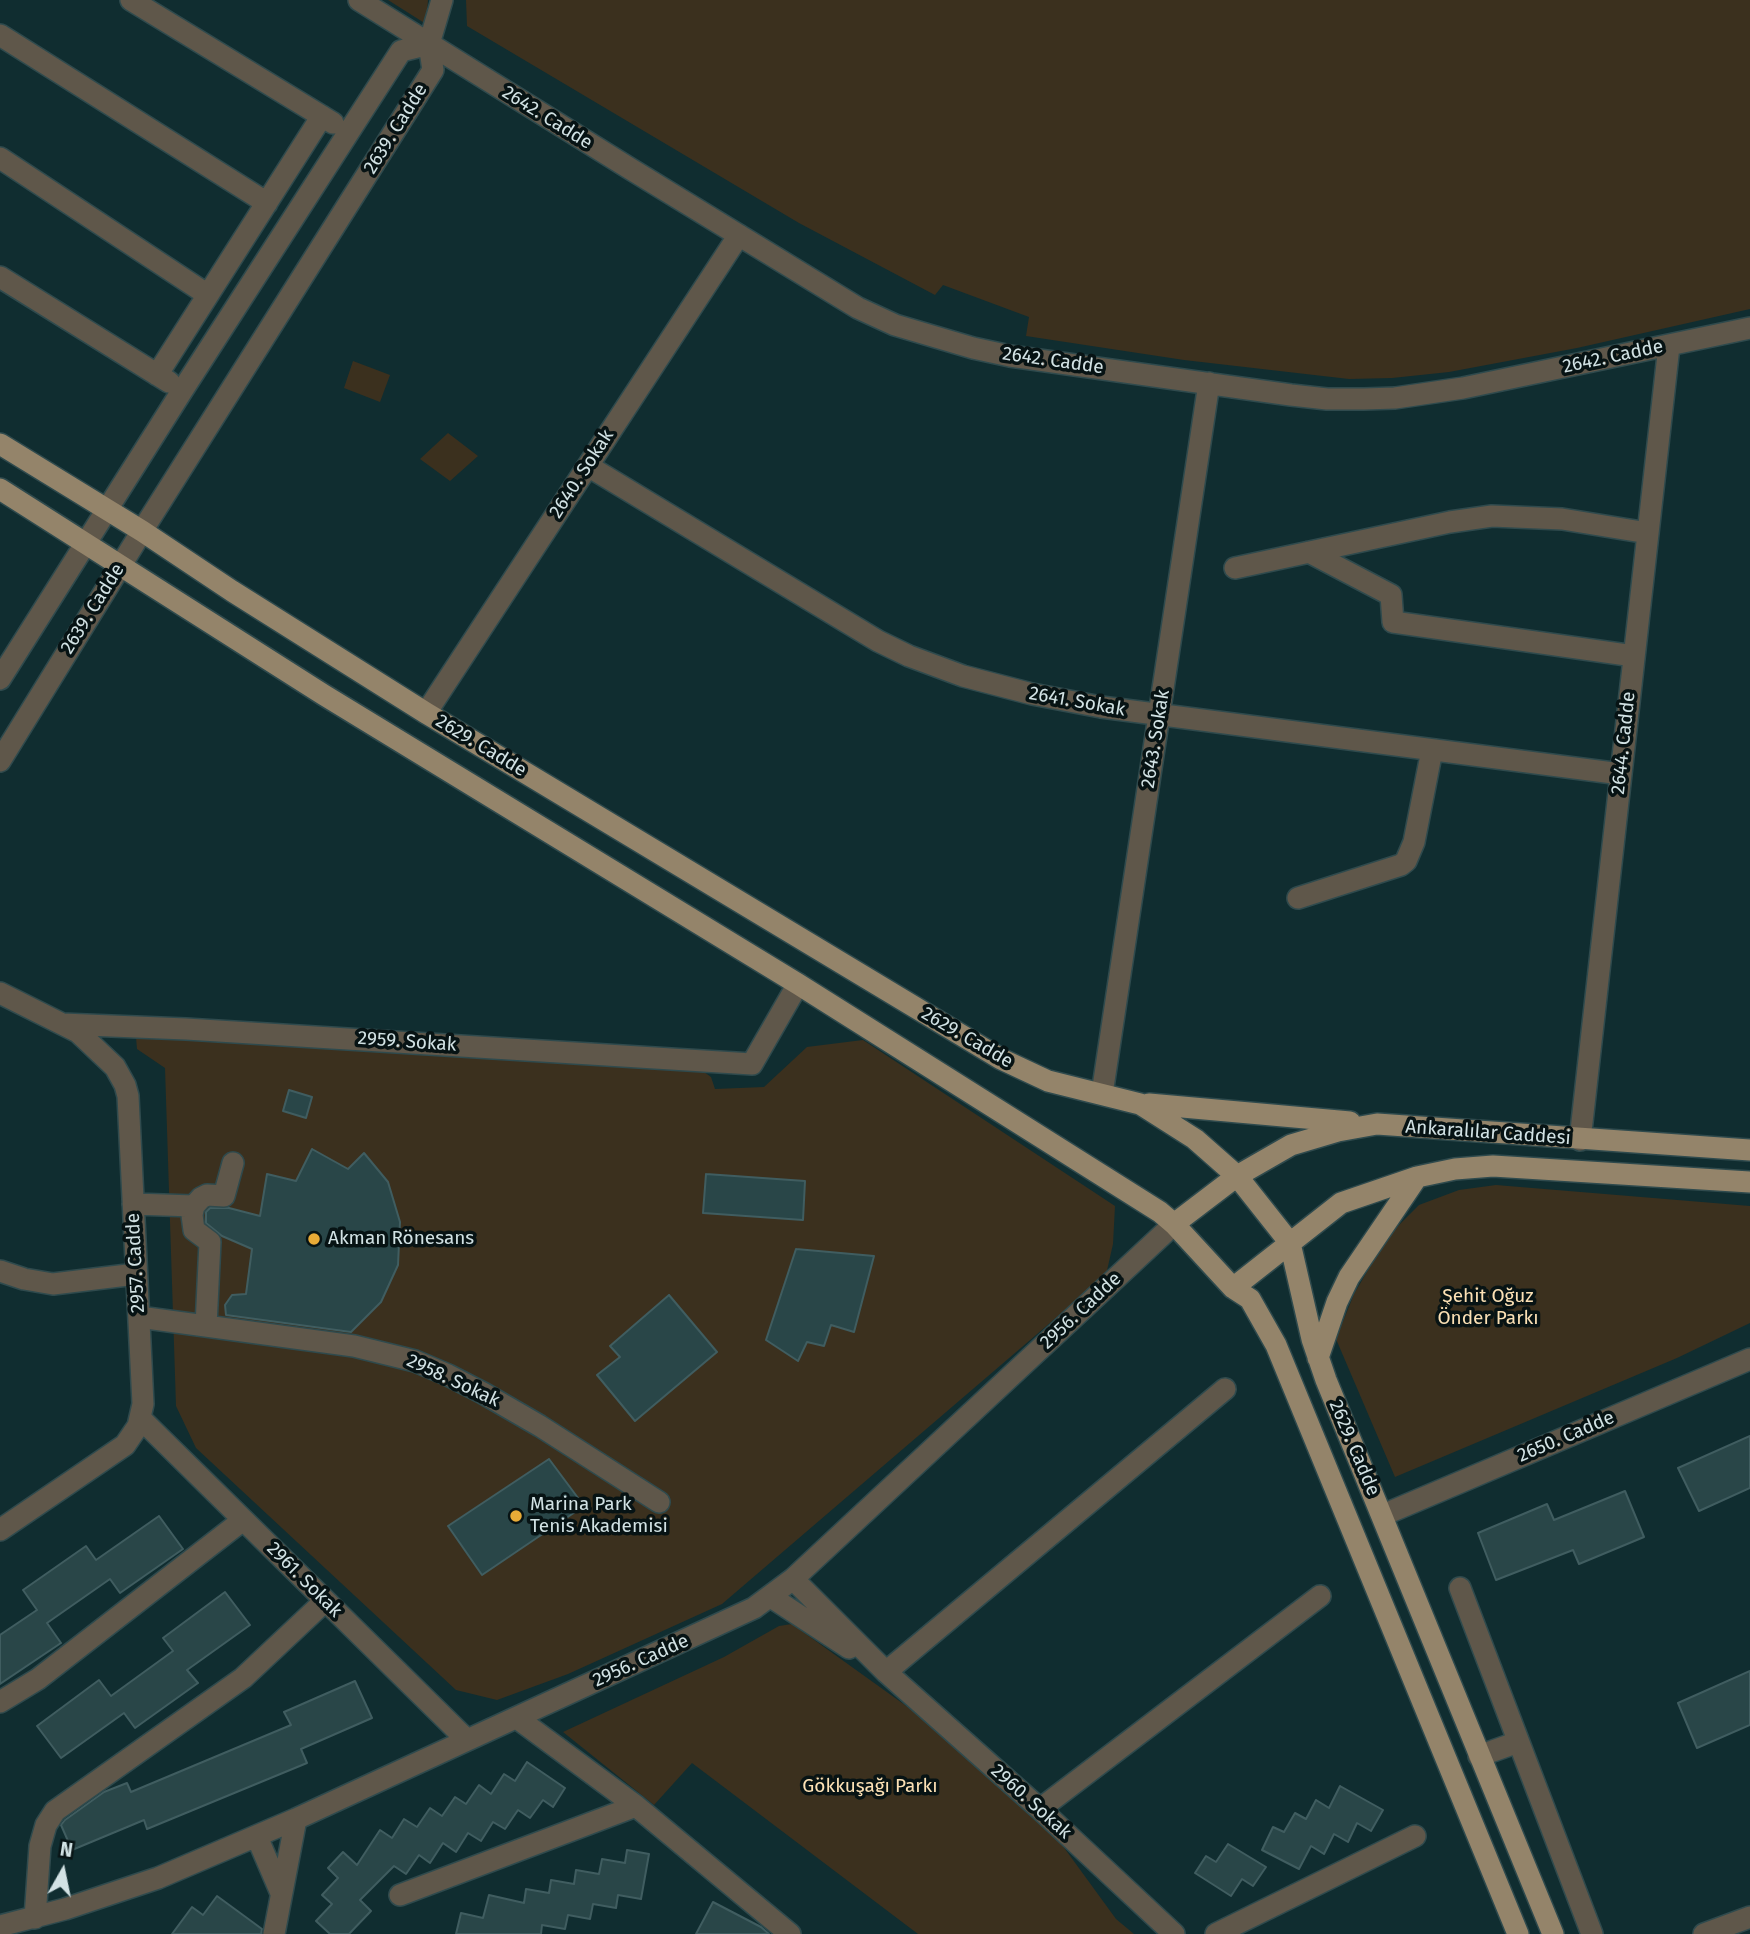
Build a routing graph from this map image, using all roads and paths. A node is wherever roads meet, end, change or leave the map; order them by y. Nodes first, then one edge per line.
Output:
1 (131, 0) edge
2 (359, 0) edge
3 (442, 0) edge
4 (0, 35) edge
5 (429, 44) junction
6 (323, 116) junction
7 (349, 132) junction
8 (0, 158) edge
9 (267, 203) junction
10 (739, 235) junction
11 (0, 276) edge
12 (208, 295) junction
13 (1750, 328) edge
14 (1669, 346) junction
15 (157, 375) junction
16 (1209, 383) junction
17 (182, 391) junction
18 (0, 444) edge
19 (588, 466) junction
20 (0, 489) edge
21 (107, 510) junction
22 (142, 531) junction
23 (1648, 533) junction
24 (86, 544) junction
25 (1309, 552) junction
26 (120, 566) junction
27 (1235, 568) dead end
28 (1634, 656) junction
29 (3, 668) edge
30 (426, 713) junction
31 (1159, 716) junction
32 (1432, 750) junction
33 (0, 761) edge
34 (1621, 774) junction
35 (1298, 898) dead end
36 (798, 984) junction
37 (0, 993) edge
38 (62, 1024) junction
39 (1102, 1094) junction
40 (1140, 1104) junction
41 (1377, 1124) junction
42 (1580, 1140) junction
43 (1750, 1150) edge
44 (233, 1163) dead end
45 (1237, 1176) junction
46 (1417, 1177) junction
47 (1750, 1182) edge
48 (133, 1204) junction
49 (194, 1206) junction
50 (1174, 1224) junction
51 (1290, 1243) junction
52 (0, 1271) edge
53 (136, 1274) junction
54 (1233, 1287) junction
55 (139, 1317) junction
56 (206, 1326) junction
57 (1318, 1358) junction
58 (1750, 1359) edge
59 (1226, 1390) dead end
60 (141, 1419) junction
61 (659, 1502) dead end
62 (1383, 1516) junction
63 (243, 1520) junction
64 (0, 1530) edge
65 (793, 1579) junction
66 (1460, 1588) dead end
67 (771, 1597) junction
68 (1320, 1597) dead end
69 (325, 1601) junction
70 (886, 1672) junction
71 (0, 1702) edge
72 (517, 1718) junction
73 (467, 1740) junction
74 (1518, 1742) junction
75 (1479, 1756) junction
76 (636, 1806) junction
77 (1040, 1810) junction
78 (296, 1819) junction
79 (1415, 1836) dead end
80 (257, 1837) junction
81 (281, 1893) junction
82 (400, 1895) dead end
83 (1750, 1917) edge
84 (35, 1918) junction
85 (0, 1926) edge
86 (274, 1934) edge
87 (790, 1934) edge
88 (1174, 1934) edge
89 (1216, 1934) edge
90 (1518, 1934) edge
91 (1553, 1934) edge
92 (1592, 1934) edge
93 (1704, 1934) edge

1 - 6 street
2 - 5 street, 2642. Cadde
3 - 5 street
4 - 9 street
5 - 7 street, 2639. Cadde
5 - 10 street, 2642. Cadde
5 - 22 street, 2639. Cadde
6 - 7 street
6 - 9 street
7 - 17 street, 2639. Cadde
8 - 12 street
9 - 12 street
10 - 16 street, 2642. Cadde
10 - 19 street, 2640. Sokak
11 - 15 street
12 - 15 street
13 - 14 street, 2642. Cadde
14 - 16 street, 2642. Cadde
14 - 23 street, 2644. Cadde
15 - 17 street
16 - 31 street, 2643. Sokak
17 - 21 street, 2639. Cadde
18 - 21 main road, 2629. Cadde
19 - 30 street, 2640. Sokak
19 - 31 street, 2641. Sokak
20 - 24 main road, 2629. Cadde
21 - 22 main road, 2629. Cadde
21 - 24 street, 2639. Cadde
22 - 26 street, 2639. Cadde
22 - 30 main road, 2629. Cadde
23 - 25 street
23 - 28 street, 2644. Cadde
24 - 26 main road, 2629. Cadde
24 - 29 street, 2639. Cadde
25 - 27 street
25 - 28 street
26 - 33 street, 2639. Cadde
26 - 36 main road, 2629. Cadde
28 - 34 street, 2644. Cadde
30 - 39 main road, 2629. Cadde
31 - 32 street, 2641. Sokak
31 - 39 street, 2643. Sokak
32 - 34 street, 2641. Sokak
32 - 35 street
34 - 42 street, 2644. Cadde
36 - 38 street, 2959. Sokak
36 - 50 main road, 2629. Cadde
37 - 38 street, 2957. Cadde
38 - 48 street, 2957. Cadde
39 - 40 main road, 2629. Cadde
40 - 41 main road
40 - 45 main road, 2629. Cadde
41 - 42 main road, Ankaralılar Caddesi
41 - 45 main road, Ankaralılar Caddesi
42 - 43 main road, Ankaralılar Caddesi
44 - 49 street
45 - 50 main road, Ankaralılar Caddesi
45 - 51 main road, 2629. Cadde
46 - 47 main road, Ankaralılar Caddesi
46 - 51 main road, Ankaralılar Caddesi
46 - 57 main road
48 - 49 street
48 - 53 street, 2957. Cadde
49 - 56 street
50 - 54 main road, 2629. Cadde
50 - 65 street, 2956. Cadde
51 - 54 main road, Ankaralılar Caddesi
51 - 57 main road, 2629. Cadde
52 - 53 street
53 - 55 street, 2957. Cadde
54 - 90 main road, 2629. Cadde
55 - 56 street, 2958. Sokak
55 - 60 street, 2957. Cadde
56 - 61 street, 2958. Sokak
57 - 62 main road, 2629. Cadde
58 - 62 street, 2650. Cadde
59 - 70 street
60 - 63 street, 2961. Sokak
60 - 64 street
62 - 75 main road, 2629. Cadde
63 - 69 street, 2961. Sokak
63 - 71 street
65 - 67 street, 2956. Cadde
65 - 70 street, 2960. Sokak
66 - 74 street
67 - 70 street, 2960. Sokak
67 - 72 street, 2956. Cadde
68 - 77 street
69 - 73 street, 2961. Sokak
69 - 84 street
70 - 77 street, 2960. Sokak
72 - 73 street, 2956. Cadde
72 - 76 street
73 - 78 street, 2956. Cadde
74 - 75 street
74 - 92 street
75 - 91 main road, 2629. Cadde
76 - 82 street
76 - 87 street
77 - 88 street, 2960. Sokak
78 - 80 street, 2956. Cadde
78 - 81 street
79 - 89 street
80 - 81 street
80 - 84 street, 2956. Cadde
81 - 86 street
83 - 93 street
84 - 85 street, 2956. Cadde

